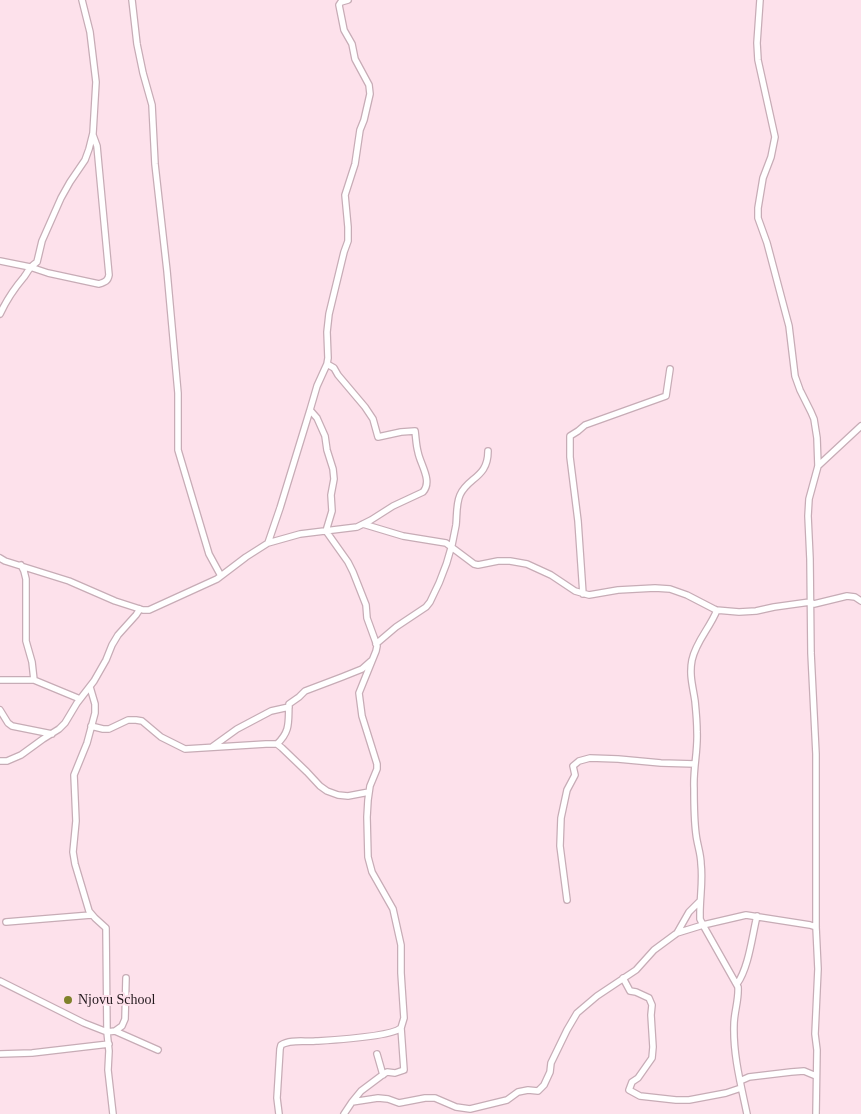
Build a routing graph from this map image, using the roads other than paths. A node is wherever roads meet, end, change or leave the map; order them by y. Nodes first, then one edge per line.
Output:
1 (82, 0) edge
2 (132, 0) edge
3 (348, 0) edge
4 (760, 0) edge
5 (92, 133) junction
6 (0, 261) edge
7 (30, 266) junction
8 (0, 314) edge
9 (327, 364) junction
10 (670, 369) dead end
11 (310, 410) junction
12 (861, 426) edge
13 (488, 451) dead end
14 (818, 466) junction
15 (363, 524) junction
16 (326, 532) junction
17 (268, 543) junction
18 (451, 546) junction
19 (2, 560) edge
20 (21, 565) junction
21 (221, 576) junction
22 (583, 594) junction
23 (861, 601) edge
24 (810, 602) junction
25 (140, 609) junction
26 (717, 610) junction
27 (376, 644) junction
28 (372, 661) junction
29 (0, 680) edge
30 (34, 680) junction
31 (90, 687) junction
32 (80, 699) junction
33 (289, 706) junction
34 (0, 710) edge
35 (91, 726) junction
36 (52, 734) junction
37 (277, 744) junction
38 (212, 748) junction
39 (0, 761) edge
40 (695, 764) junction
41 (369, 792) junction
42 (567, 900) dead end
43 (700, 901) junction
44 (92, 915) junction
45 (756, 916) junction
46 (6, 922) dead end
47 (703, 925) junction
48 (816, 927) junction
49 (677, 932) junction
50 (126, 978) dead end
51 (623, 978) junction
52 (0, 981) edge
53 (737, 984) junction
54 (401, 1028) junction
55 (115, 1031) junction
56 (107, 1032) junction
57 (109, 1044) junction
58 (158, 1050) dead end
59 (0, 1054) edge
60 (377, 1054) dead end
61 (382, 1075) junction
62 (816, 1076) junction
63 (740, 1081) junction
64 (741, 1088) junction
65 (352, 1102) junction
66 (113, 1114) edge
67 (279, 1114) edge
68 (344, 1114) edge
69 (747, 1114) edge
70 (816, 1114) edge

1 - 5 street
2 - 21 street
3 - 9 street
4 - 14 street
5 - 7 street
5 - 7 street
6 - 7 street
7 - 8 street
9 - 11 street
9 - 15 street
10 - 22 street
11 - 16 street
11 - 17 street
12 - 14 street
13 - 18 street
14 - 24 street
15 - 16 street
15 - 18 street
16 - 17 street
16 - 27 street
17 - 21 street
18 - 22 street
18 - 27 street
19 - 20 street
20 - 25 street
20 - 30 street
21 - 25 street
22 - 26 street
23 - 24 street
24 - 26 street
24 - 48 street
25 - 31 street
26 - 40 street
27 - 28 street
28 - 33 street
28 - 41 street
29 - 30 street
30 - 32 street
31 - 32 street
31 - 35 street
32 - 36 street
33 - 37 street
33 - 38 street
34 - 36 street
35 - 38 street
35 - 44 street
36 - 39 street
37 - 38 street
37 - 41 street
40 - 42 street
40 - 43 street
41 - 54 street
43 - 47 street
43 - 49 street
44 - 46 street
44 - 56 street
45 - 47 street
45 - 48 street
45 - 53 street
47 - 49 street
47 - 53 street
48 - 62 street
49 - 51 street
50 - 55 street
51 - 64 street
51 - 65 street
52 - 56 street
53 - 63 street
54 - 61 street
54 - 67 street
55 - 56 street
55 - 58 street
56 - 57 street
57 - 59 street
57 - 66 street
60 - 61 street
61 - 65 street
62 - 63 street
62 - 70 street
63 - 64 street
64 - 69 street
65 - 68 street

